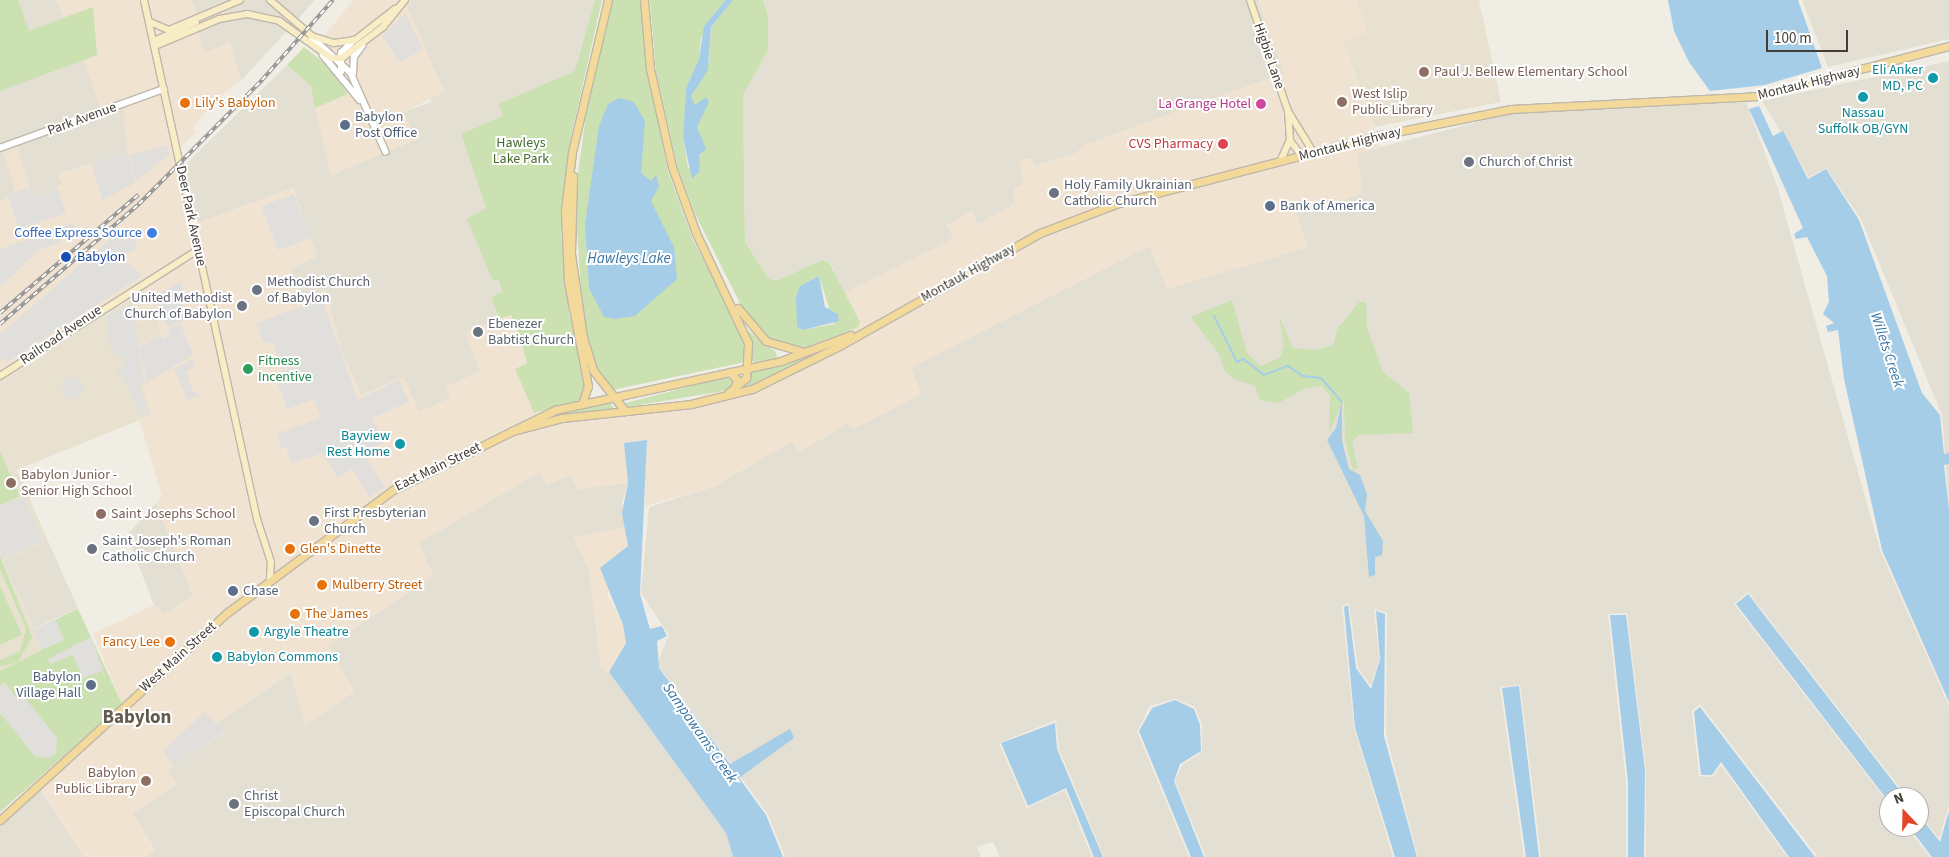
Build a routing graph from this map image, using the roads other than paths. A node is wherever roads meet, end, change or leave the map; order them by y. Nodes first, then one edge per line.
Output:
1 (144, 0) edge
2 (240, 0) edge
3 (270, 0) edge
4 (405, 0) edge
5 (608, 0) edge
6 (644, 0) edge
7 (1250, 0) edge
8 (207, 14) junction
9 (150, 22) junction
10 (312, 36) junction
11 (355, 40) junction
12 (155, 43) junction
13 (362, 46) junction
14 (1949, 46) edge
15 (316, 48) junction
16 (339, 59) junction
17 (341, 72) junction
18 (353, 76) junction
19 (164, 89) junction
20 (1288, 111) junction
21 (368, 112) junction
22 (578, 126) junction
23 (1305, 135) junction
24 (1290, 140) junction
25 (0, 148) edge
26 (386, 152) dead end
27 (1314, 152) junction
28 (1302, 156) junction
29 (1280, 162) junction
30 (199, 248) junction
31 (709, 261) junction
32 (867, 328) junction
33 (811, 352) junction
34 (748, 368) junction
35 (730, 372) junction
36 (0, 376) edge
37 (734, 390) junction
38 (611, 396) junction
39 (714, 400) junction
40 (583, 402) junction
41 (625, 411) junction
42 (573, 416) joint
43 (512, 431) junction
44 (270, 578) junction
45 (0, 820) edge

1 - 9 main road, Deer Park Avenue
2 - 8 main road
3 - 10 main road
4 - 11 main road
4 - 13 main road
5 - 22 main road
6 - 31 main road
7 - 20 main road, Higbie Lane
8 - 9 main road
8 - 12 main road
9 - 12 main road, Deer Park Avenue
10 - 11 main road
10 - 16 street
11 - 16 street
12 - 15 main road
12 - 19 main road, Deer Park Avenue
13 - 16 main road
13 - 18 street
14 - 27 main road, Montauk Highway
15 - 16 main road
15 - 17 street
16 - 17 street
16 - 18 street
17 - 21 street
18 - 21 street
19 - 25 street, Park Avenue
19 - 30 main road, Deer Park Avenue
20 - 23 main road, Higbie Lane
20 - 24 main road, Higbie Lane
21 - 26 street
22 - 38 main road
22 - 40 main road
23 - 24 main road
23 - 27 main road, Higbie Lane
24 - 28 main road
24 - 29 main road, Higbie Lane
27 - 28 main road, Montauk Highway
28 - 29 main road, Montauk Highway
29 - 32 main road, Montauk Highway
30 - 36 main road, Railroad Avenue
30 - 44 main road, Deer Park Avenue
31 - 33 main road
31 - 34 main road
32 - 33 main road, Montauk Highway
32 - 39 main road, Montauk Highway
33 - 34 main road, Montauk Highway
34 - 35 main road, Montauk Highway
34 - 37 main road
35 - 37 main road
35 - 38 main road, Montauk Highway
37 - 39 main road
38 - 40 main road, East Main Street
38 - 41 main road
39 - 41 main road, Montauk Highway
40 - 43 main road, East Main Street
41 - 42 main road, Montauk Highway
42 - 43 main road, East Main Street
43 - 44 main road, East Main Street
44 - 45 main road, West Main Street

